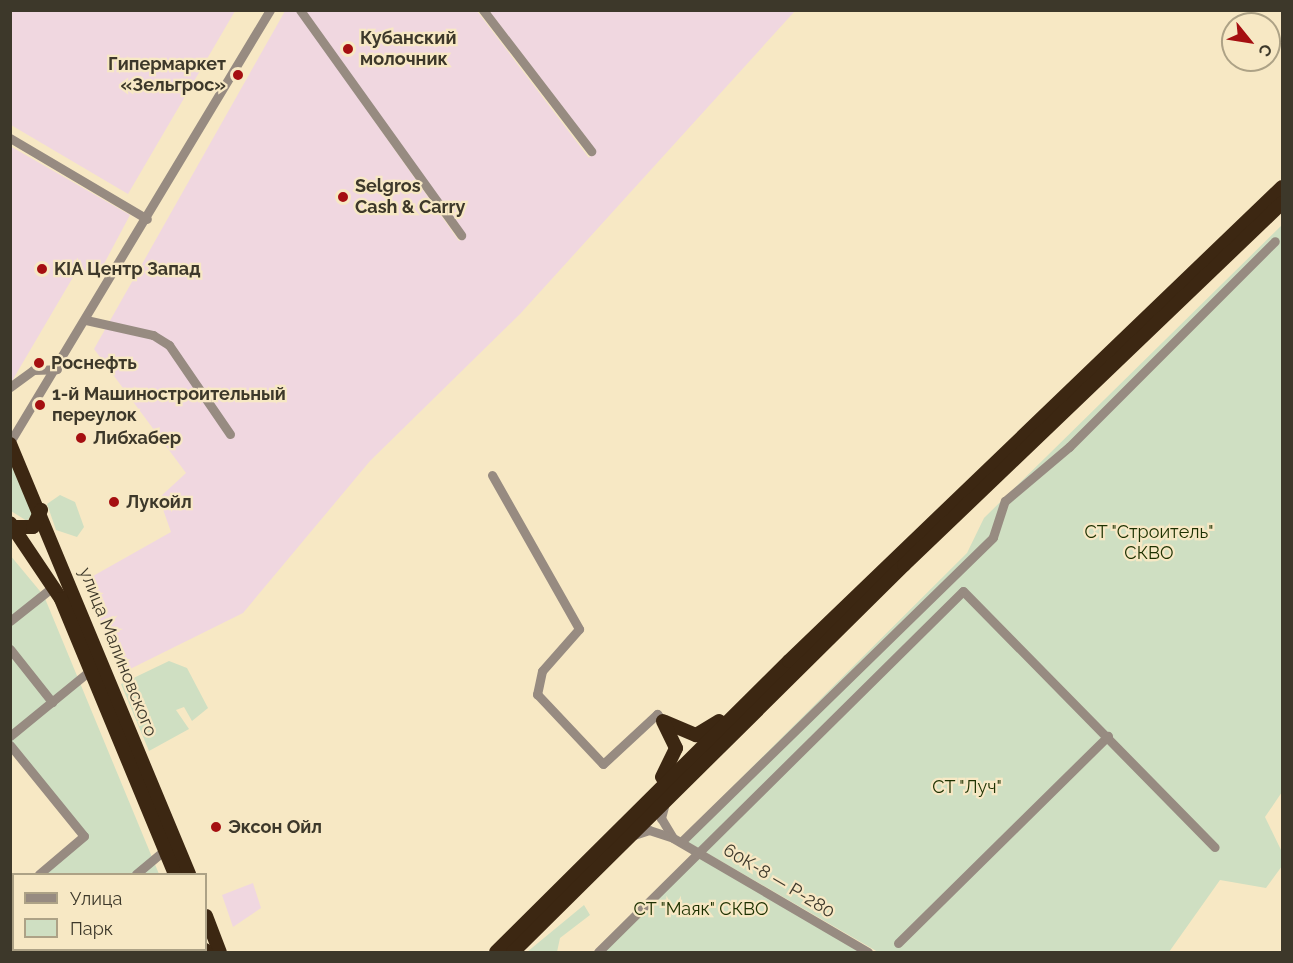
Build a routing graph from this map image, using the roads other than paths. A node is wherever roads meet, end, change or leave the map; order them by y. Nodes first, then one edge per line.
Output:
1 (270, 10) edge
2 (300, 10) edge
3 (483, 10) edge
4 (10, 138) edge
5 (591, 151) dead end
6 (1282, 188) edge
7 (1282, 203) edge
8 (147, 219) junction
9 (461, 235) dead end
10 (1275, 241) dead end
11 (86, 320) junction
12 (57, 369) junction
13 (10, 387) edge
14 (230, 434) dead end
15 (10, 443) edge
16 (492, 475) dead end
17 (41, 510) junction
18 (12, 525) edge
19 (54, 586) junction
20 (10, 621) edge
21 (10, 649) edge
22 (92, 669) junction
23 (758, 698) junction
24 (52, 702) junction
25 (663, 721) junction
26 (10, 736) edge
27 (1108, 736) junction
28 (10, 745) edge
29 (667, 800) junction
30 (630, 821) junction
31 (630, 837) junction
32 (677, 840) junction
33 (1215, 847) dead end
34 (165, 850) junction
35 (702, 854) junction
36 (40, 873) edge
37 (137, 873) edge
38 (175, 873) edge
39 (189, 873) edge
40 (562, 897) junction
41 (207, 919) edge
42 (898, 943) dead end
43 (220, 952) edge
44 (496, 952) edge
45 (513, 952) edge
46 (598, 952) edge
47 (868, 952) edge

1 - 8 street
2 - 9 street
3 - 5 street
4 - 8 street
6 - 23 highway
7 - 23 highway
8 - 11 street
10 - 32 street
11 - 12 street
11 - 14 street
12 - 13 street
12 - 15 street
15 - 17 highway, улица Малиновского
16 - 25 street
17 - 18 highway
17 - 39 highway, улица Малиновского
18 - 19 highway, улица Малиновского
19 - 20 street
19 - 22 highway, улица Малиновского
21 - 24 street
22 - 24 street
22 - 34 highway, улица Малиновского
23 - 25 highway
23 - 29 highway
23 - 30 highway
24 - 26 street
25 - 30 highway
27 - 33 street
27 - 35 street
27 - 42 street
28 - 36 street
29 - 31 highway
29 - 32 street
30 - 40 highway
31 - 32 street, 60К-8 — Р-280
31 - 40 highway
32 - 35 street, 60К-8 — Р-280
34 - 37 street
34 - 38 highway, улица Малиновского
35 - 46 street
35 - 47 street, 60К-8 — Р-280
40 - 44 highway
40 - 45 highway
41 - 43 highway

